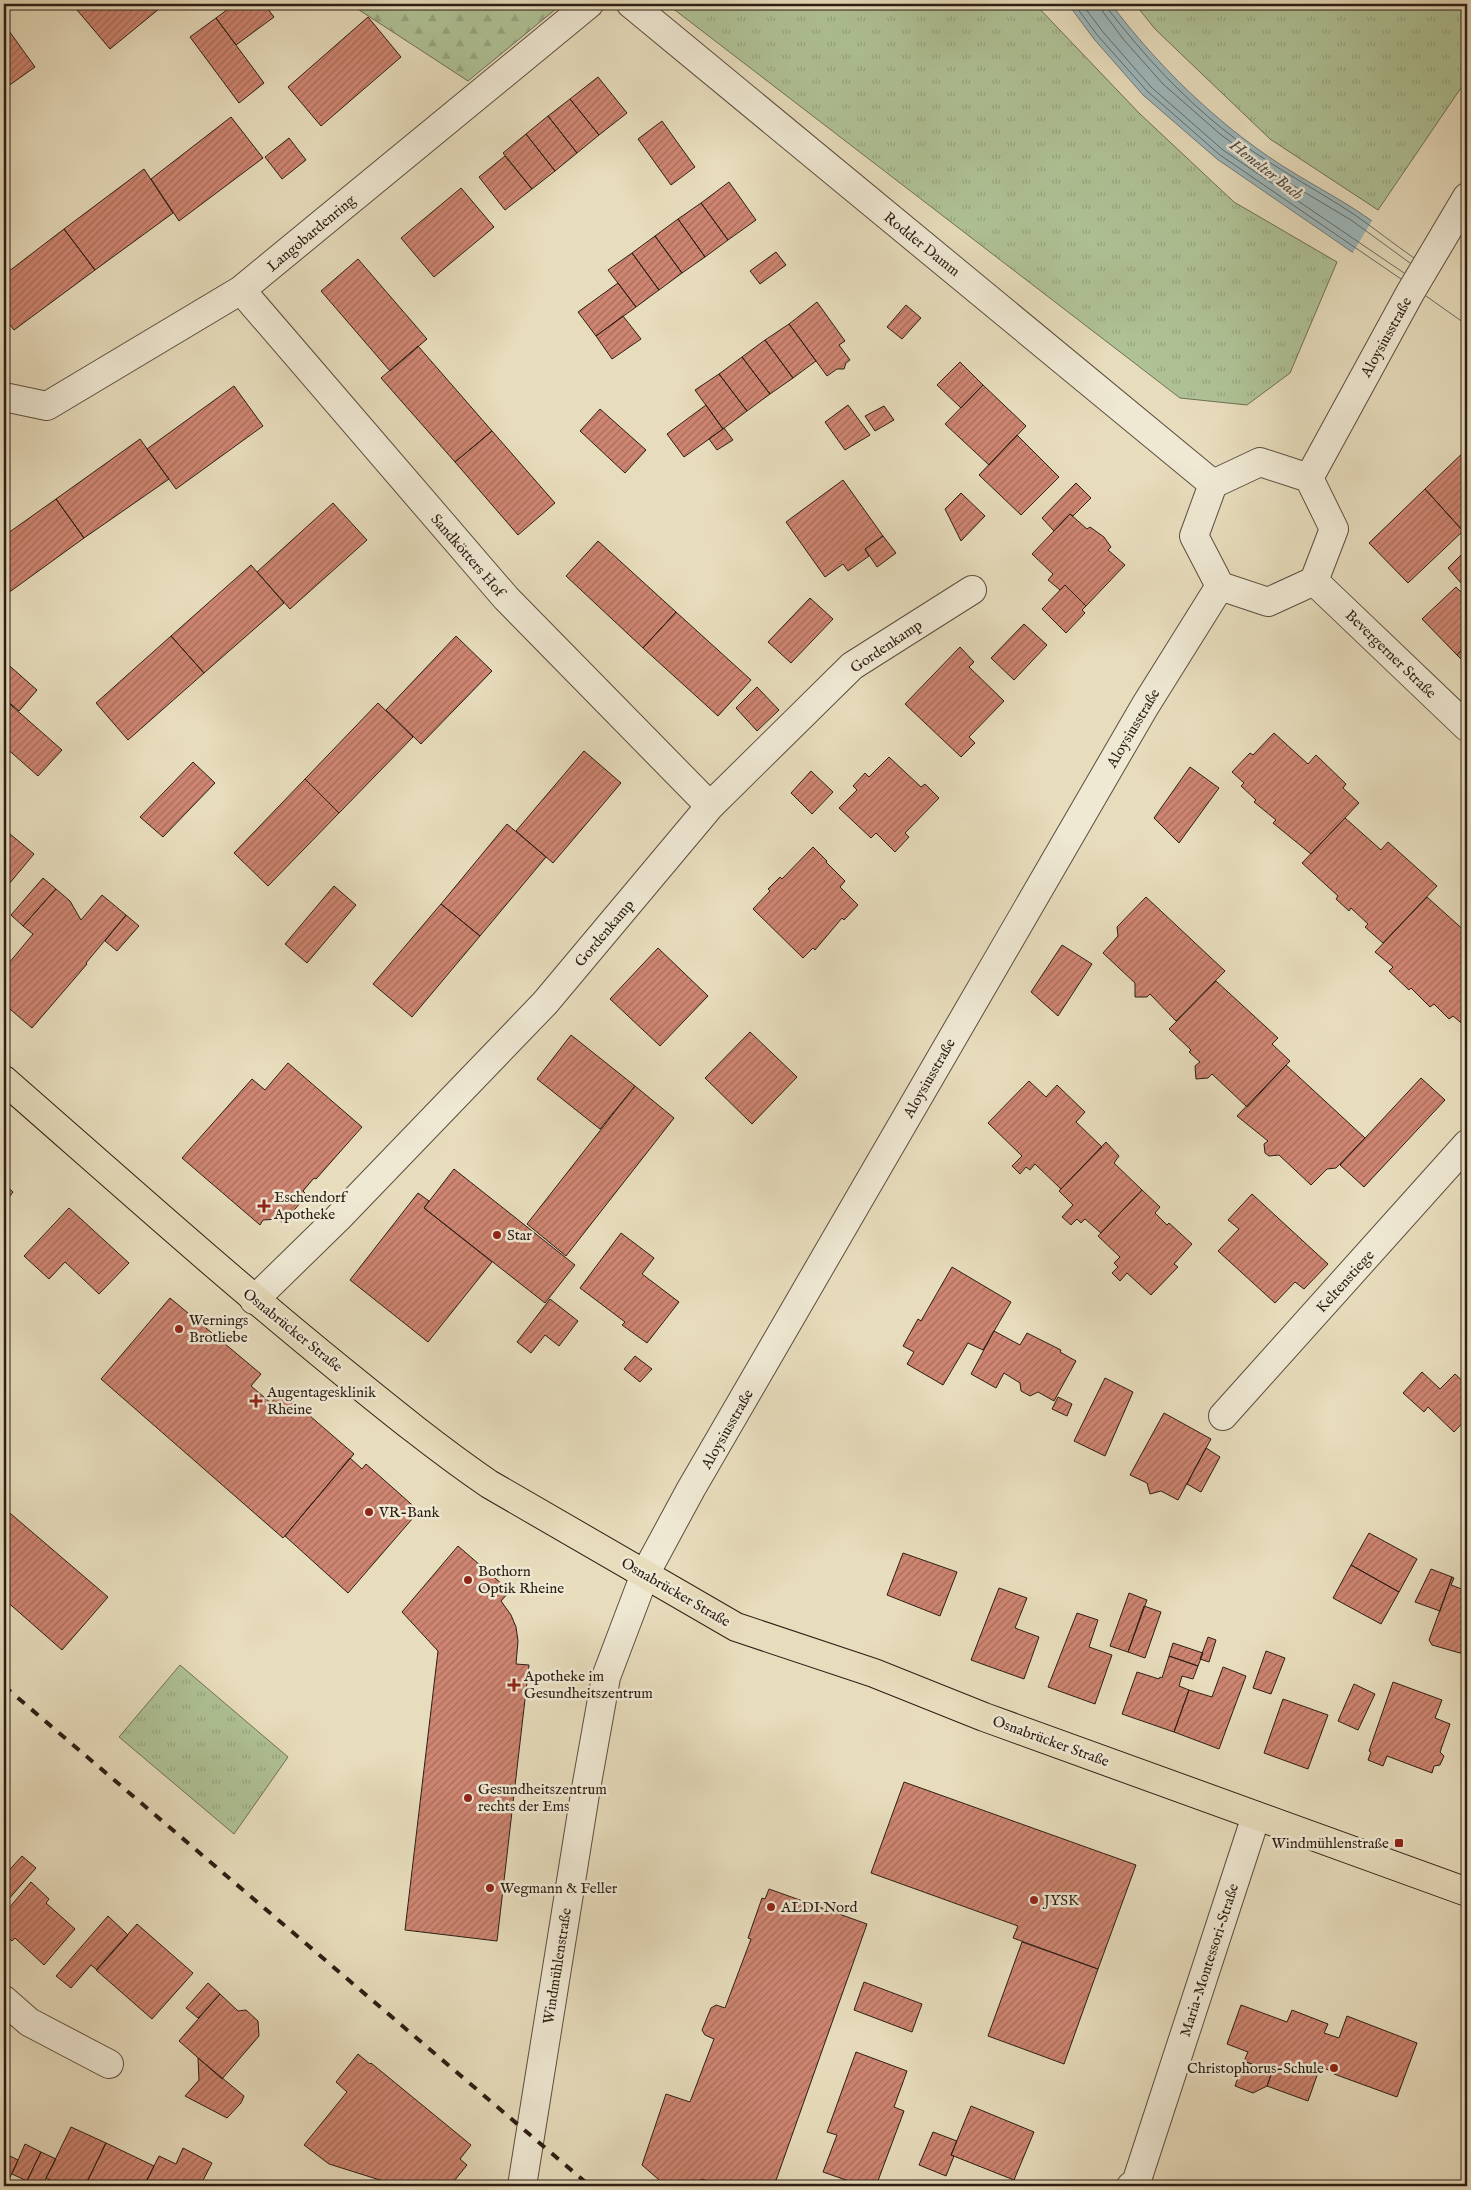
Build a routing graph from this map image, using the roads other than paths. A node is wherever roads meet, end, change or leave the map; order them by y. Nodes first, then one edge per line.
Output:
1 (589, 4) edge
2 (631, 4) edge
3 (1467, 197) edge
4 (241, 290) junction
5 (4, 397) edge
6 (1309, 478) junction
7 (1213, 484) junction
8 (1314, 581) junction
9 (1220, 586) junction
10 (972, 590) dead end
11 (1467, 727) edge
12 (710, 806) junction
13 (4, 1080) edge
14 (1467, 1144) edge
15 (254, 1300) junction
16 (1223, 1416) dead end
17 (645, 1574) junction
18 (1256, 1816) junction
19 (1467, 1892) edge
20 (4, 2000) edge
21 (109, 2064) dead end
22 (522, 2186) edge
23 (1131, 2186) edge

1 - 4 street, Langobardenring
2 - 7 street, Rodder Damm
3 - 6 street, Aloysiusstraße
4 - 5 street, Langobardenring
4 - 12 street, Sandkötters Hof
6 - 7 street
6 - 8 street
7 - 9 street
8 - 9 street
8 - 11 street, Bevergerner Straße
9 - 17 street, Aloysiusstraße
10 - 12 street, Gordenkamp
12 - 15 street, Gordenkamp
13 - 15 main road, Osnabrücker Straße
14 - 16 street, Keltenstiege
15 - 17 main road, Osnabrücker Straße
17 - 18 main road, Osnabrücker Straße
17 - 22 street, Windmühlenstraße
18 - 19 main road, Osnabrücker Straße
18 - 23 street, Maria-Montessori-Straße
20 - 21 street

